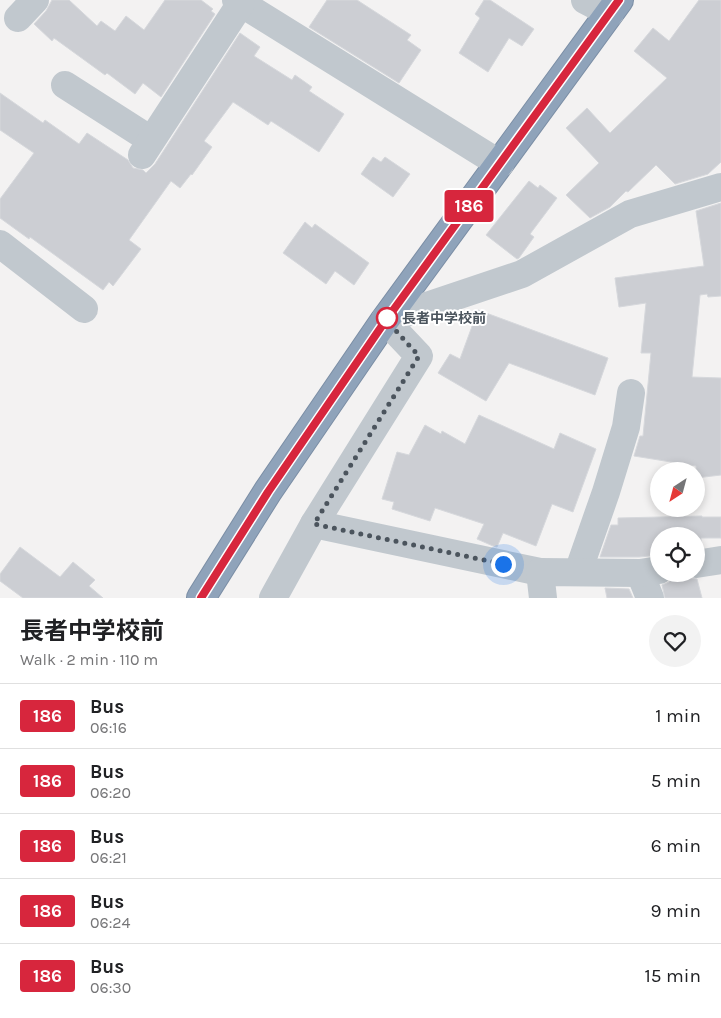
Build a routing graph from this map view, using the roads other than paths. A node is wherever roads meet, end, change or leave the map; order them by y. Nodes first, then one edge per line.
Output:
1 (585, 0) edge
2 (239, 2) edge
3 (614, 7) edge
4 (65, 85) dead end
5 (500, 164) junction
6 (721, 187) edge
7 (0, 244) edge
8 (84, 309) dead end
9 (386, 320) junction
10 (631, 393) dead end
11 (314, 524) junction
12 (721, 560) edge
13 (705, 563) edge
14 (649, 571) edge
15 (578, 572) junction
16 (542, 585) edge
17 (201, 598) edge
18 (273, 598) edge
19 (650, 598) edge

1 - 3 street
2 - 4 street
2 - 5 street
3 - 5 highway
5 - 9 highway
6 - 9 street
7 - 8 street
9 - 11 street
9 - 17 highway
10 - 15 street
11 - 16 street
11 - 18 street
12 - 13 street
14 - 15 street
14 - 19 street
15 - 16 street

